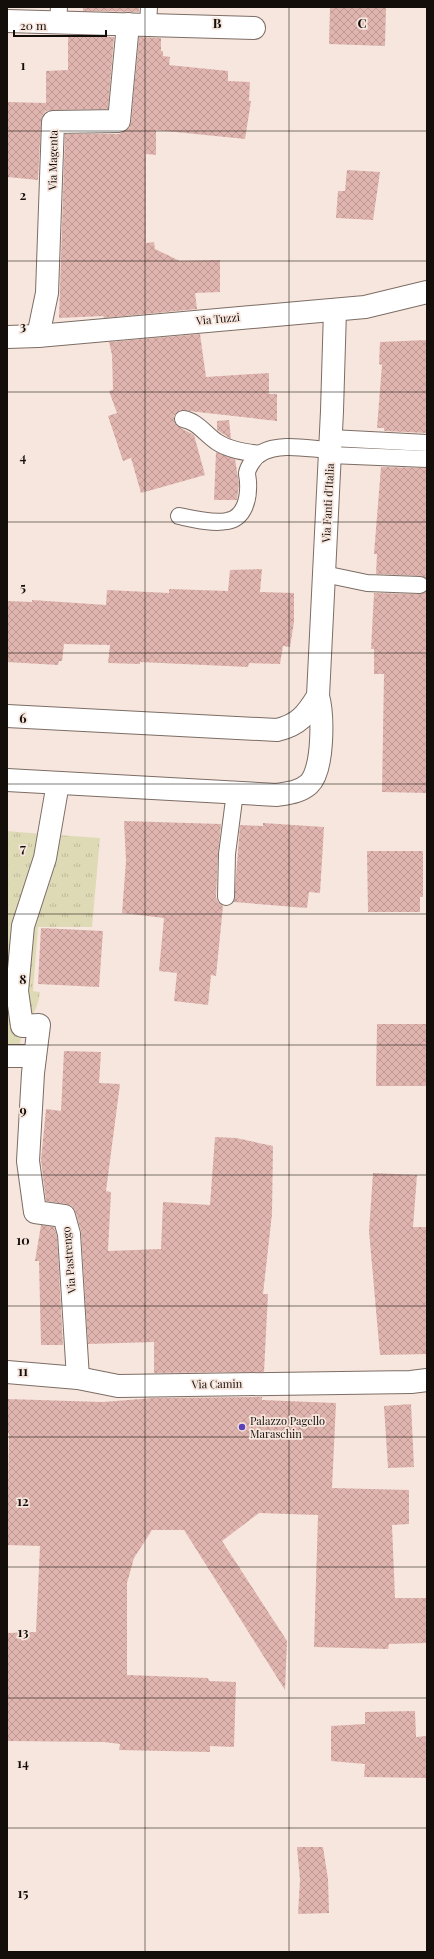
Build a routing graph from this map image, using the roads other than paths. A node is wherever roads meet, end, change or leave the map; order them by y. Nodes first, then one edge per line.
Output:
1 (58, 14) edge
2 (141, 18) edge
3 (7, 21) edge
4 (254, 28) dead end
5 (427, 292) edge
6 (335, 310) junction
7 (38, 336) junction
8 (7, 337) edge
9 (183, 419) dead end
10 (427, 443) edge
11 (330, 447) junction
12 (260, 454) junction
13 (427, 459) edge
14 (178, 516) dead end
15 (324, 574) junction
16 (420, 585) dead end
17 (318, 696) junction
18 (7, 716) edge
19 (290, 727) junction
20 (318, 757) junction
21 (7, 780) edge
22 (58, 782) junction
23 (234, 792) junction
24 (226, 897) dead end
25 (7, 1056) edge
26 (35, 1056) junction
27 (7, 1372) edge
28 (78, 1378) junction
29 (427, 1380) edge

1 - 2 street
1 - 3 street
2 - 4 street
2 - 7 street, Via Magenta
5 - 6 street, Via Tuzzi
6 - 7 street, Via Tuzzi
6 - 11 street, Via Fanti d'Italia
7 - 8 street, Via Tuzzi
9 - 12 lane
10 - 11 lane
11 - 12 lane
11 - 13 lane
11 - 15 street, Via Fanti d'Italia
12 - 14 lane
15 - 16 lane
15 - 17 street, Via Fanti d'Italia
17 - 19 street
17 - 20 street, Via Fanti d'Italia
18 - 19 street
19 - 20 street
20 - 23 street, Via Fanti d'Italia
21 - 22 street, Via Fanti d'Italia
22 - 23 street, Via Fanti d'Italia
22 - 26 street, Via Pastrengo
23 - 24 lane
25 - 26 street
26 - 28 street, Via Pastrengo
27 - 28 street, Via Camin
28 - 29 street, Via Camin

